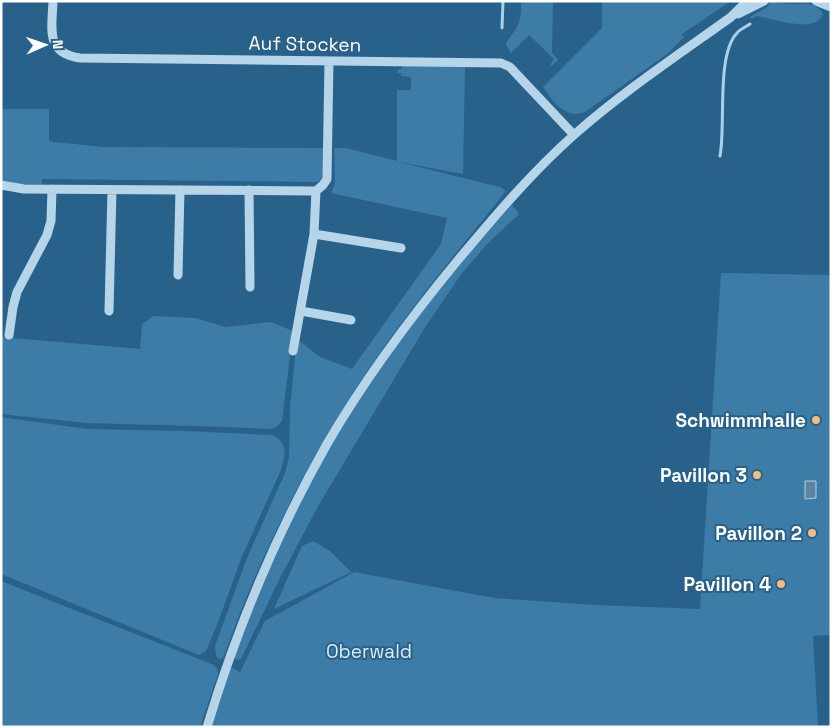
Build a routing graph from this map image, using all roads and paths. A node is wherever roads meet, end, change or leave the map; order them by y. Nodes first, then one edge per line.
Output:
1 (53, 1) edge
2 (747, 1) edge
3 (764, 1) edge
4 (816, 1) edge
5 (830, 4) edge
6 (731, 17) junction
7 (329, 61) junction
8 (574, 135) junction
9 (1, 185) edge
10 (52, 189) junction
11 (112, 190) junction
12 (180, 190) junction
13 (249, 190) junction
14 (316, 191) junction
15 (314, 234) junction
16 (401, 248) dead end
17 (178, 275) dead end
18 (250, 287) dead end
19 (109, 311) dead end
20 (301, 311) junction
21 (351, 320) dead end
22 (9, 335) dead end
23 (293, 351) dead end
24 (207, 727) edge

1 - 7 street, Auf Stocken
2 - 6 street
3 - 6 street
4 - 5 street
6 - 8 street
7 - 8 street, Auf Stocken
7 - 14 street
8 - 24 street
9 - 10 street
10 - 11 street
10 - 22 street
11 - 12 street
11 - 19 street
12 - 13 street
12 - 17 street
13 - 14 street
13 - 18 street
14 - 15 street
15 - 16 street
15 - 20 street
20 - 21 street
20 - 23 street

